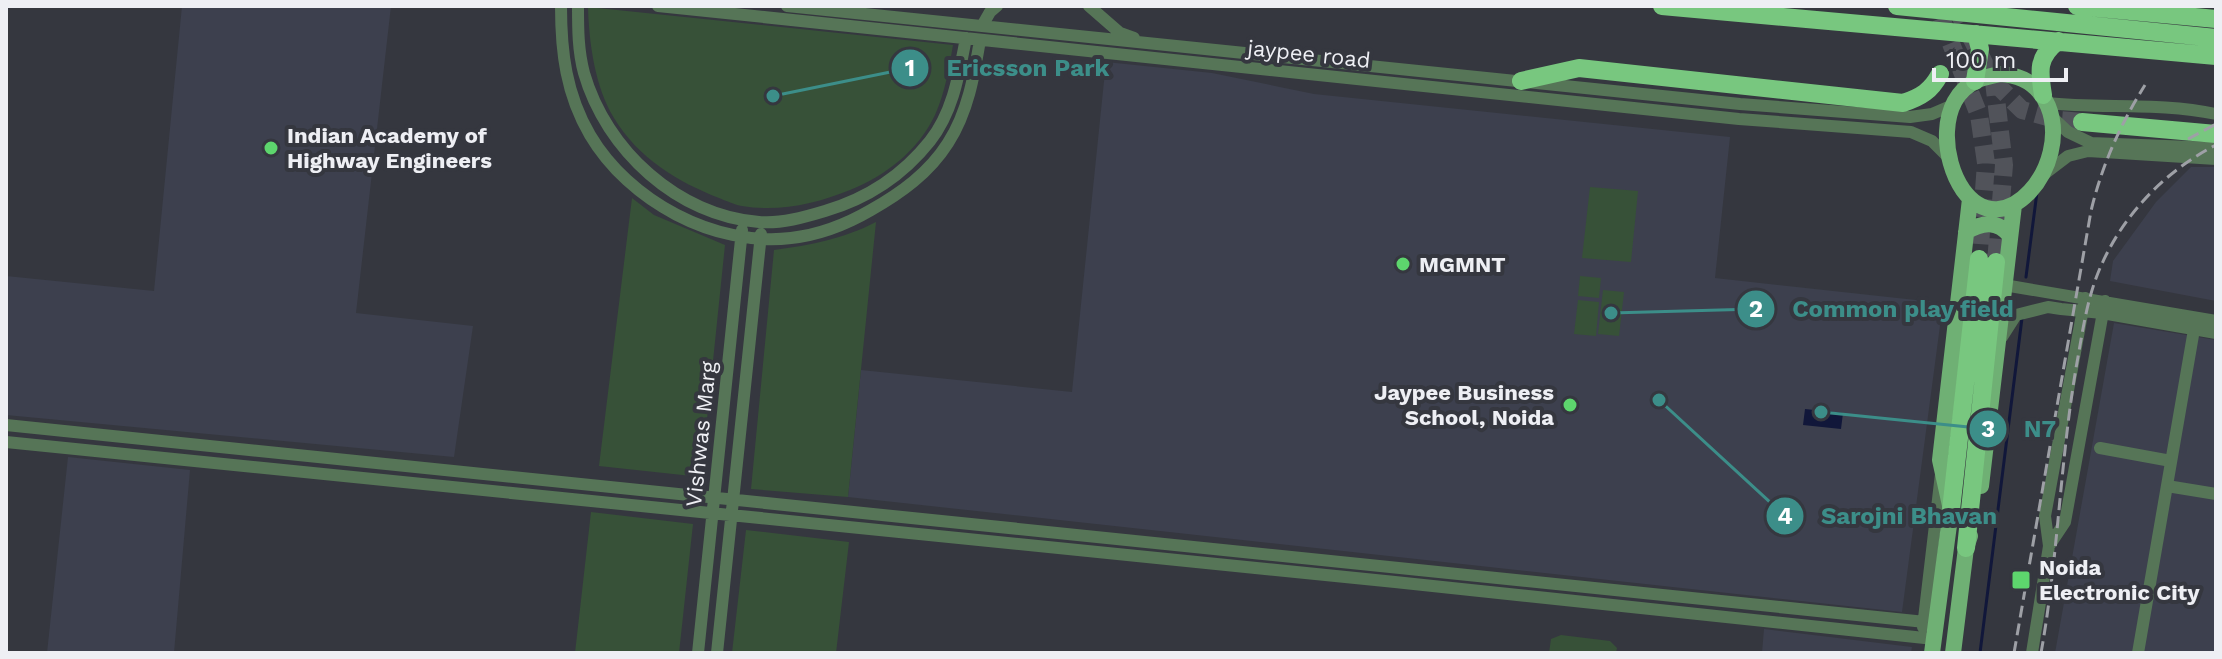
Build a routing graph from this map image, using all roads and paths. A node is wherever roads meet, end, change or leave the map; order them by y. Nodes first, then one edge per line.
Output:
1 (561, 6) edge
2 (578, 6) edge
3 (658, 6) edge
4 (997, 6) edge
5 (1089, 6) edge
6 (1662, 6) edge
7 (1897, 6) edge
8 (2077, 6) edge
9 (783, 10) edge
10 (2216, 19) edge
11 (981, 33) junction
12 (1976, 34) junction
13 (966, 38) junction
14 (2216, 38) edge
15 (2058, 41) junction
16 (1150, 44) junction
17 (2216, 56) edge
18 (1940, 74) dead end
19 (1483, 77) junction
20 (1521, 81) junction
21 (1975, 81) junction
22 (1482, 91) junction
23 (1740, 104) junction
24 (1953, 105) junction
25 (2048, 105) junction
26 (2216, 114) edge
27 (1739, 119) junction
28 (2082, 122) tunnel mouth
29 (2216, 134) edge
30 (2216, 148) edge
31 (1948, 157) junction
32 (2216, 159) edge
33 (2042, 176) junction
34 (1970, 199) junction
35 (2014, 205) junction
36 (743, 220) junction
37 (762, 223) junction
38 (1966, 232) junction
39 (741, 236) junction
40 (2010, 236) junction
41 (760, 239) junction
42 (2004, 285) junction
43 (2084, 304) junction
44 (2103, 307) junction
45 (2216, 321) edge
46 (2195, 323) junction
47 (2216, 333) edge
48 (1997, 350) junction
49 (6, 425) edge
50 (6, 442) edge
51 (2100, 448) dead end
52 (2171, 461) junction
53 (1941, 467) junction
54 (2167, 486) junction
55 (2216, 494) edge
56 (714, 497) junction
57 (733, 499) junction
58 (1951, 510) junction
59 (713, 513) junction
60 (732, 515) junction
61 (2049, 546) junction
62 (1966, 548) junction
63 (1929, 635) edge
64 (698, 653) edge
65 (717, 653) edge
66 (1953, 653) edge
67 (2032, 653) edge
68 (2138, 653) edge

1 - 39 street
2 - 36 street
3 - 9 street, jaypee road
4 - 11 street
5 - 16 street
6 - 12 highway
7 - 14 highway
8 - 10 highway
9 - 11 street
9 - 13 street, jaypee road
11 - 13 street, jaypee road
11 - 16 street
11 - 22 street, jaypee road
11 - 41 street
12 - 15 highway
12 - 21 highway
13 - 37 street
15 - 17 highway
15 - 25 highway
16 - 19 street
18 - 20 highway
19 - 20 street
19 - 22 street
20 - 23 street
21 - 24 main road
21 - 25 main road
22 - 27 street, jaypee road
23 - 24 street
23 - 27 street
24 - 31 main road
25 - 26 street
25 - 30 street
25 - 33 main road
27 - 31 street, jaypee road
28 - 29 highway
31 - 34 main road
32 - 33 street
33 - 35 main road
34 - 35 main road
34 - 38 main road
35 - 40 main road
36 - 37 street
36 - 39 street, Vishwas Marg
37 - 41 street, Vishwas Marg
38 - 40 main road
38 - 53 main road
39 - 41 street
39 - 56 street, Vishwas Marg
40 - 42 main road
41 - 57 street, Vishwas Marg
42 - 43 street
42 - 48 main road
43 - 44 street
43 - 48 street
43 - 61 street
44 - 46 street
44 - 61 street
45 - 46 street
46 - 47 street
46 - 52 street
48 - 62 main road
49 - 56 street
50 - 59 street
51 - 52 street
52 - 54 street
53 - 58 main road
53 - 63 street
54 - 55 street
54 - 68 street
56 - 57 street
56 - 59 street, Vishwas Marg
57 - 60 street, Vishwas Marg
57 - 63 street
58 - 62 highway
58 - 63 main road
59 - 60 street
59 - 64 street, Vishwas Marg
60 - 63 street
60 - 65 street, Vishwas Marg
61 - 67 street
62 - 66 main road

